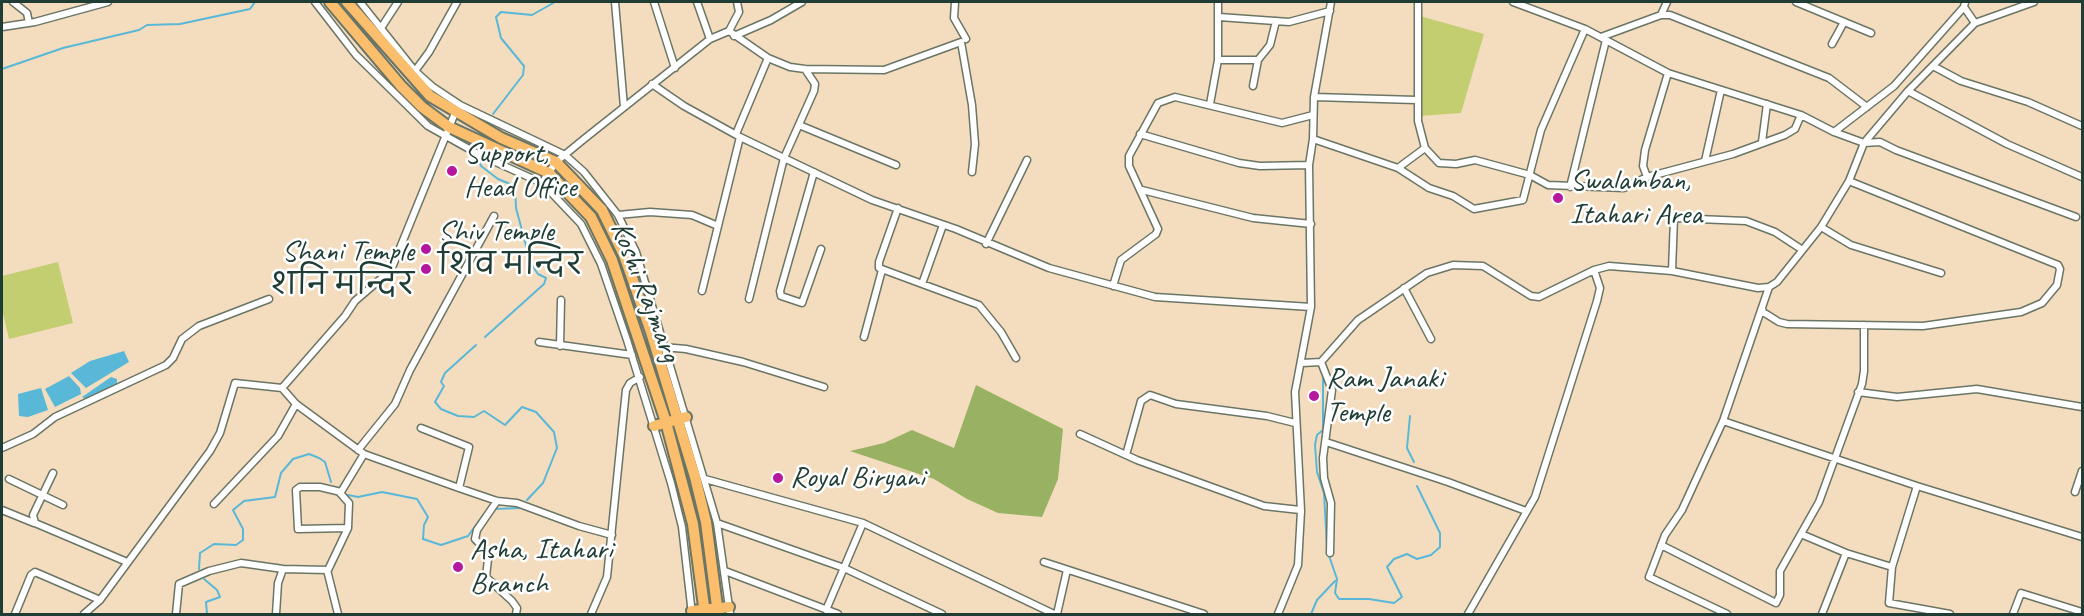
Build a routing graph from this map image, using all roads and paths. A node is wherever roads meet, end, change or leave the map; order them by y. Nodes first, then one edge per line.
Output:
1 (14, 2) edge
2 (108, 2) edge
3 (315, 2) edge
4 (330, 2) edge
5 (347, 2) edge
6 (360, 2) edge
7 (398, 2) edge
8 (457, 2) edge
9 (615, 2) edge
10 (654, 2) edge
11 (697, 2) edge
12 (737, 2) edge
13 (802, 2) edge
14 (955, 2) edge
15 (1218, 2) edge
16 (1331, 2) edge
17 (1418, 2) edge
18 (1513, 2) edge
19 (1667, 2) edge
20 (1796, 2) edge
21 (2034, 2) edge
22 (92, 3) edge
23 (1965, 4) edge
24 (1330, 10) junction
25 (1661, 15) junction
26 (1219, 17) junction
27 (1276, 21) junction
28 (1844, 22) junction
29 (29, 23) junction
30 (1975, 23) junction
31 (2, 27) edge
32 (381, 28) junction
33 (1586, 29) junction
34 (731, 33) junction
35 (1871, 33) dead end
36 (1604, 38) junction
37 (710, 39) junction
38 (966, 39) dead end
39 (1832, 44) dead end
40 (768, 58) junction
41 (1218, 60) junction
42 (1258, 60) junction
43 (1933, 66) junction
44 (675, 68) junction
45 (806, 69) junction
46 (416, 71) junction
47 (1668, 73) junction
48 (652, 84) junction
49 (1253, 86) dead end
50 (1721, 90) junction
51 (1908, 91) junction
52 (1314, 97) junction
53 (1416, 100) junction
54 (1210, 104) junction
55 (1767, 104) junction
56 (624, 106) junction
57 (1867, 107) junction
58 (455, 113) junction
59 (1313, 115) junction
60 (1801, 115) junction
61 (799, 124) junction
62 (2082, 126) edge
63 (504, 132) junction
64 (1834, 132) junction
65 (448, 133) junction
66 (1140, 134) junction
67 (738, 136) junction
68 (1313, 139) junction
69 (1762, 142) junction
70 (1864, 143) junction
71 (1425, 148) junction
72 (561, 158) junction
73 (784, 158) junction
74 (1027, 160) dead end
75 (1705, 161) junction
76 (896, 165) dead end
77 (1309, 165) junction
78 (1398, 168) junction
79 (814, 172) junction
80 (972, 172) dead end
81 (549, 173) junction
82 (1530, 175) junction
83 (1647, 177) junction
84 (2082, 177) edge
85 (1849, 181) junction
86 (542, 183) junction
87 (1570, 187) junction
88 (1142, 190) junction
89 (898, 208) junction
90 (618, 215) junction
91 (494, 216) dead end
92 (2076, 216) dead end
93 (1311, 224) junction
94 (943, 225) junction
95 (718, 226) junction
96 (1821, 226) junction
97 (986, 244) junction
98 (821, 249) dead end
99 (1801, 249) junction
100 (882, 270) junction
101 (1594, 270) junction
102 (1672, 272) junction
103 (1941, 273) dead end
104 (922, 284) junction
105 (1113, 286) junction
106 (1769, 287) junction
107 (1404, 288) junction
108 (702, 291) dead end
109 (269, 299) dead end
110 (750, 299) dead end
111 (561, 300) dead end
112 (1311, 307) junction
113 (1762, 308) junction
114 (1864, 325) junction
115 (864, 337) dead end
116 (1431, 339) dead end
117 (539, 342) dead end
118 (560, 346) junction
119 (660, 348) junction
120 (632, 355) junction
121 (1016, 358) dead end
122 (1321, 362) junction
123 (1302, 363) junction
124 (640, 377) junction
125 (824, 387) dead end
126 (282, 388) junction
127 (1858, 392) junction
128 (296, 404) junction
129 (2082, 407) edge
130 (682, 418) junction
131 (1723, 421) junction
132 (666, 422) junction
133 (1295, 423) junction
134 (654, 426) junction
135 (421, 428) dead end
136 (1080, 434) dead end
137 (1326, 442) junction
138 (2, 448) edge
139 (361, 452) junction
140 (1126, 455) junction
141 (1834, 457) junction
142 (2082, 471) edge
143 (53, 473) dead end
144 (9, 479) dead end
145 (705, 479) junction
146 (1917, 486) junction
147 (459, 488) junction
148 (2075, 492) dead end
149 (340, 493) junction
150 (42, 495) junction
151 (214, 504) dead end
152 (63, 505) dead end
153 (494, 506) junction
154 (2, 510) edge
155 (1300, 510) junction
156 (1526, 511) junction
157 (35, 523) junction
158 (717, 523) junction
159 (863, 523) junction
160 (348, 528) junction
161 (1801, 534) junction
162 (612, 535) junction
163 (2082, 537) edge
164 (1661, 546) junction
165 (1330, 553) dead end
166 (1846, 553) junction
167 (127, 562) junction
168 (1044, 562) dead end
169 (1892, 567) junction
170 (844, 568) junction
171 (283, 569) junction
172 (327, 570) junction
173 (1068, 570) junction
174 (725, 571) junction
175 (100, 600) junction
176 (826, 610) junction
177 (723, 611) edge
178 (704, 612) edge
179 (2082, 612) edge
180 (692, 613) edge
181 (15, 615) edge
182 (84, 615) edge
183 (176, 615) edge
184 (276, 615) edge
185 (338, 615) edge
186 (516, 615) edge
187 (591, 615) edge
188 (838, 615) edge
189 (942, 615) edge
190 (1055, 615) edge
191 (1204, 615) edge
192 (1278, 615) edge
193 (1467, 615) edge
194 (1727, 615) edge
195 (1822, 615) edge
196 (1950, 615) edge
197 (2013, 615) edge

1 - 29 street
2 - 22 street
3 - 65 street
4 - 65 main road, Koshi Rajmarg
5 - 58 main road, Koshi Rajmarg
6 - 32 street
7 - 32 street
8 - 46 street
9 - 56 street
10 - 44 street
11 - 37 street
12 - 34 street
13 - 34 street
14 - 38 street
15 - 26 street
16 - 24 street
17 - 53 street
18 - 33 street
19 - 25 street
20 - 28 street
21 - 30 street
22 - 29 street
23 - 30 street
23 - 57 street
24 - 27 street
24 - 52 street
25 - 36 street
25 - 57 street
26 - 27 street
26 - 41 street
27 - 42 street
28 - 35 street
28 - 39 street
29 - 31 street
30 - 43 street
32 - 46 street
33 - 36 street
33 - 82 street
34 - 37 street
34 - 40 street
36 - 47 street
36 - 87 street
37 - 44 street
40 - 45 street
40 - 67 street
41 - 42 street
41 - 54 street
42 - 49 street
43 - 51 street
43 - 62 street
44 - 48 street
45 - 61 street
45 - 80 street
46 - 63 street
47 - 50 street
47 - 83 street
48 - 56 street
48 - 67 street
50 - 55 street
50 - 75 street
51 - 70 street
51 - 84 street
52 - 53 street
52 - 59 street
53 - 71 street
54 - 59 street
54 - 66 street
55 - 60 street
55 - 69 street
56 - 72 street
57 - 64 street
58 - 63 main road, Koshi Rajmarg
58 - 65 street
59 - 68 street
60 - 64 street
60 - 69 street
61 - 73 street
61 - 76 street
63 - 72 main road, Koshi Rajmarg
64 - 70 street
65 - 81 main road, Koshi Rajmarg
65 - 86 street
65 - 126 street
66 - 77 street
66 - 88 street
67 - 73 street
67 - 95 street
68 - 77 street
68 - 78 street
69 - 75 street
70 - 85 street
70 - 92 street
71 - 78 street
71 - 82 street
72 - 81 street
72 - 90 street
72 - 119 main road, Koshi Rajmarg
73 - 79 street
73 - 110 street
74 - 97 street
75 - 83 street
77 - 93 street
78 - 82 street
79 - 89 street
79 - 98 street
81 - 86 street
81 - 132 main road, Koshi Rajmarg
82 - 87 street
83 - 87 street
85 - 96 street
85 - 114 street
86 - 120 street
88 - 93 street
88 - 105 street
89 - 94 street
89 - 100 street
90 - 95 street
90 - 119 street
91 - 139 street
93 - 112 street
94 - 97 street
94 - 104 street
95 - 108 street
96 - 99 street
96 - 103 street
97 - 105 street
99 - 102 street
99 - 106 street
100 - 104 street
100 - 115 street
101 - 102 street
101 - 107 street
101 - 156 street
102 - 106 street
104 - 121 street
105 - 112 street
106 - 113 street
107 - 116 street
107 - 122 street
109 - 138 street
111 - 118 street
112 - 123 street
113 - 114 street
113 - 131 street
114 - 127 street
117 - 118 street
118 - 120 street
119 - 125 street
119 - 130 main road, Koshi Rajmarg
120 - 124 street
122 - 123 street
122 - 137 street
123 - 133 street
124 - 134 street
124 - 162 street
126 - 128 street
126 - 167 street
127 - 129 street
127 - 141 street
128 - 139 street
128 - 151 street
130 - 132 main road
130 - 145 street
130 - 177 main road, Koshi Rajmarg
131 - 141 street
131 - 164 street
132 - 134 main road
132 - 178 main road, Koshi Rajmarg
133 - 140 street
133 - 155 street
134 - 180 street
135 - 147 street
136 - 140 street
137 - 156 street
137 - 165 street
139 - 147 street
139 - 149 street
140 - 155 street
141 - 146 street
141 - 161 street
142 - 148 street
143 - 150 street
144 - 150 street
145 - 158 street
145 - 159 street
146 - 163 street
146 - 169 street
147 - 153 street
149 - 160 street
149 - 160 street
150 - 152 street
150 - 157 street
153 - 162 street
153 - 186 street
154 - 157 street
155 - 192 street
156 - 193 street
157 - 167 street
158 - 170 street
158 - 174 street
159 - 170 street
159 - 190 street
160 - 172 street
161 - 164 street
161 - 166 street
162 - 187 street
164 - 194 street
166 - 169 street
166 - 195 street
167 - 175 street
168 - 173 street
169 - 196 street
170 - 176 street
170 - 189 street
171 - 172 street
171 - 183 street
171 - 184 street
172 - 185 street
173 - 190 street
173 - 191 street
174 - 176 street
174 - 177 street
175 - 181 street
175 - 182 street
176 - 188 street
177 - 178 main road
178 - 180 main road
179 - 197 street

